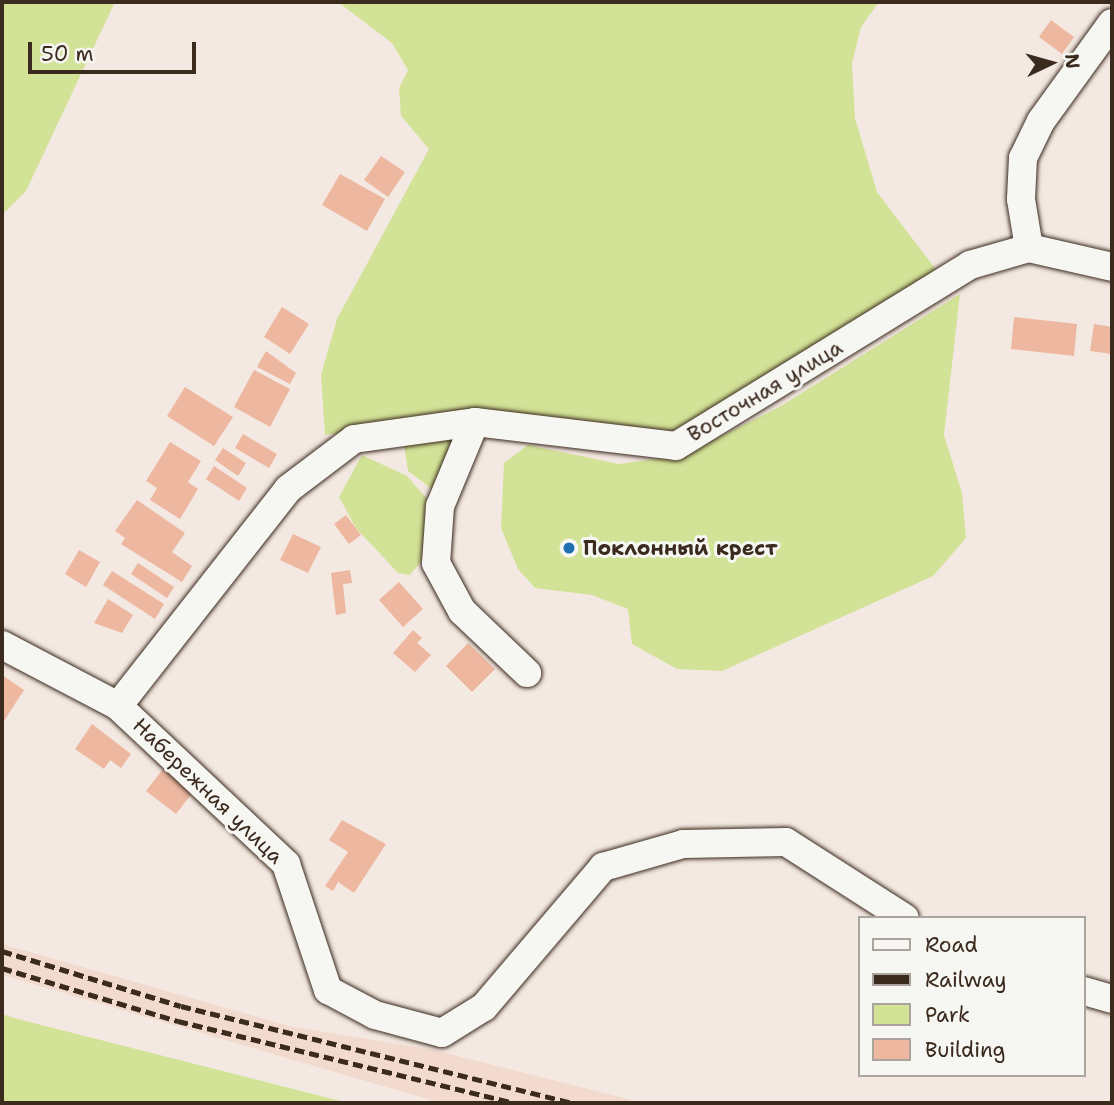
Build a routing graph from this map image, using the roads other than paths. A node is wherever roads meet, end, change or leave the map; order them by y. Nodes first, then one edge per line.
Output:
1 (1112, 23) edge
2 (1029, 248) junction
3 (1112, 267) edge
4 (475, 422) junction
5 (354, 439) joint
6 (2, 645) edge
7 (527, 673) dead end
8 (118, 706) junction
9 (902, 916) edge
10 (1086, 992) edge
11 (1112, 999) edge

1 - 2 street
2 - 3 street, Восточная улица
2 - 4 street, Восточная улица
4 - 5 street, Восточная улица
4 - 7 street
5 - 8 street, Набережная улица
6 - 8 street, Набережная улица
8 - 9 street, Набережная улица
10 - 11 street

